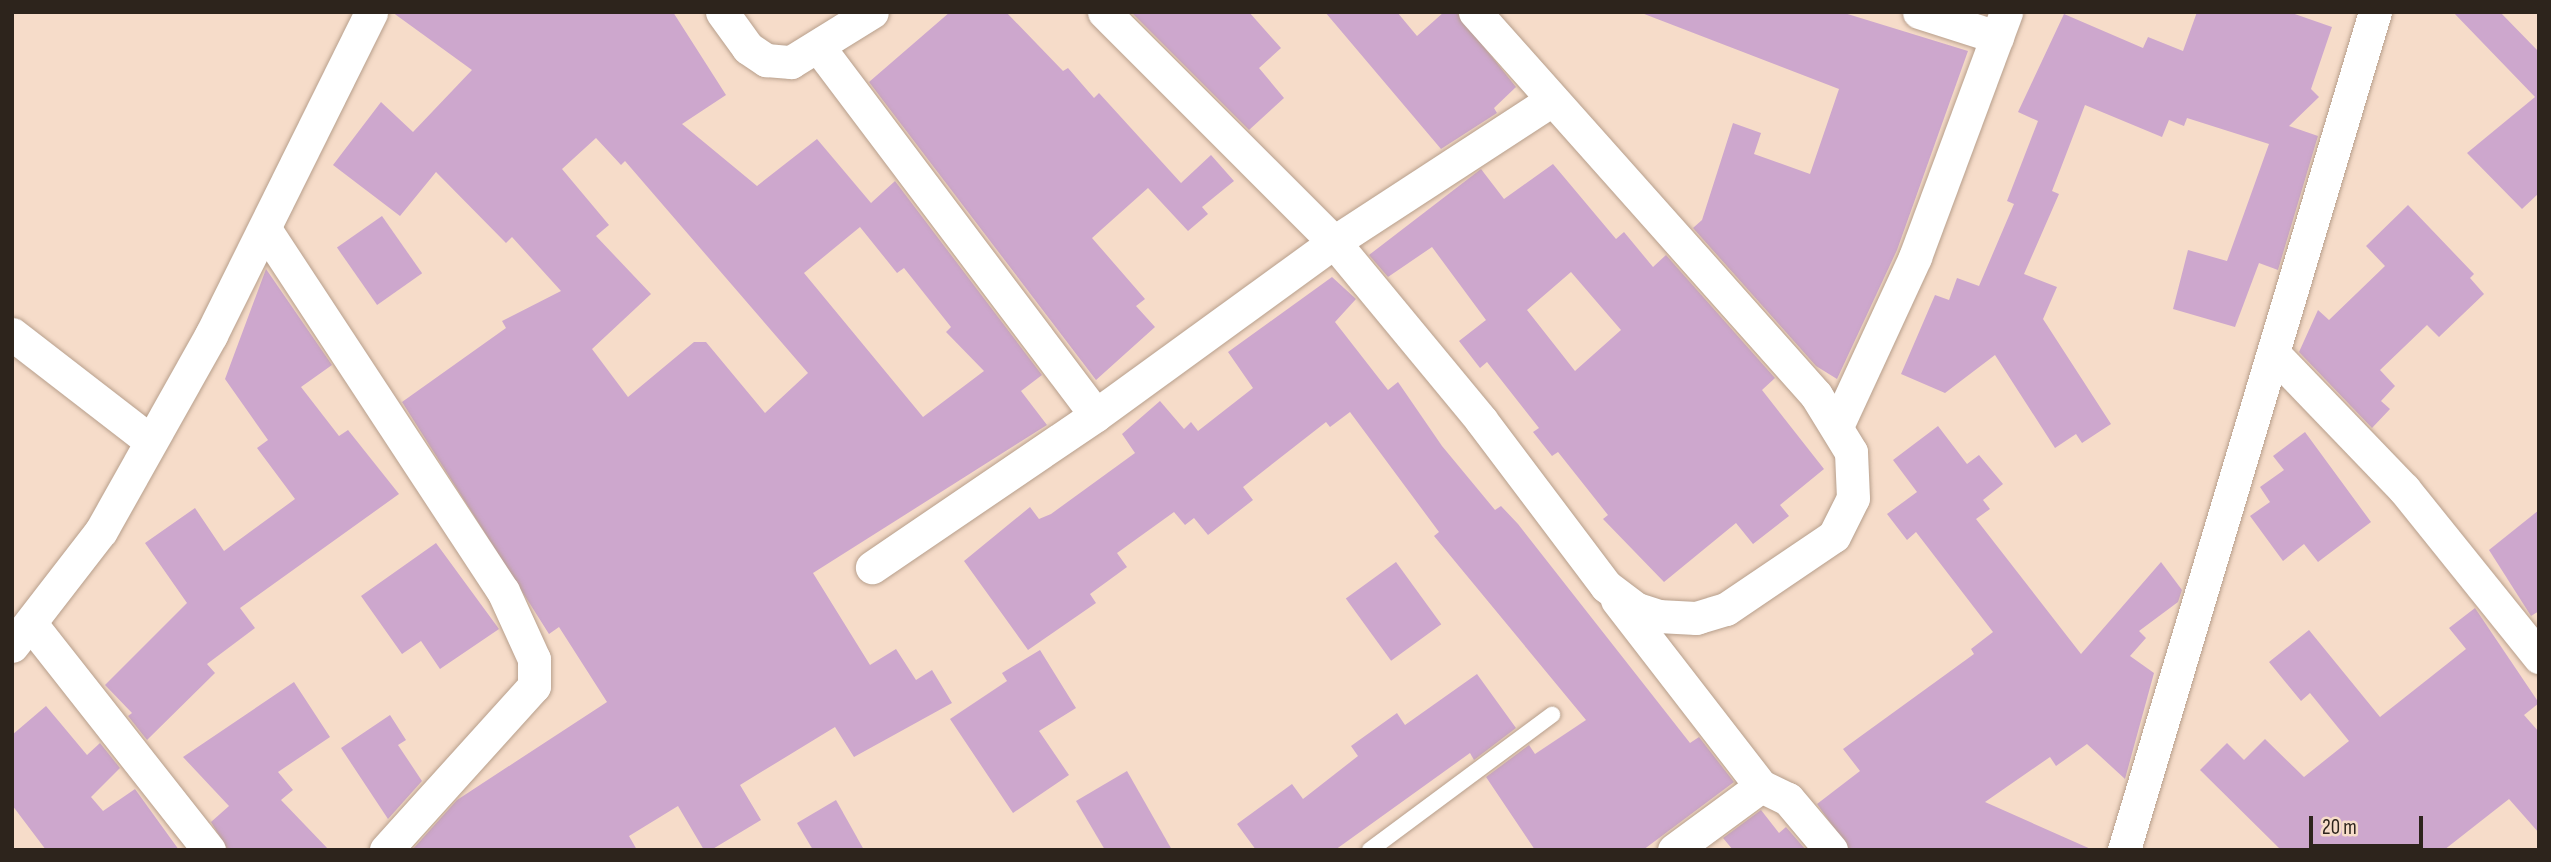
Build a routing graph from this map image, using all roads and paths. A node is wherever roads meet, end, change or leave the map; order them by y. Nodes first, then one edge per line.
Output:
1 (371, 12) edge
2 (722, 12) edge
3 (872, 12) edge
4 (1104, 12) edge
5 (1475, 12) edge
6 (1919, 12) edge
7 (2375, 12) edge
8 (2002, 25) edge
9 (820, 49) junction
10 (1552, 100) junction
11 (265, 229) junction
12 (1334, 243) junction
13 (12, 334) edge
14 (2276, 356) junction
15 (1096, 415) junction
16 (1839, 424) junction
17 (149, 440) junction
18 (872, 567) dead end
19 (1606, 586) junction
20 (21, 635) edge
21 (2539, 657) edge
22 (1552, 715) dead end
23 (1761, 786) junction
24 (209, 850) edge
25 (386, 850) edge
26 (1370, 850) edge
27 (1674, 850) edge
28 (1831, 850) edge
29 (2124, 850) edge

1 - 11 street
2 - 9 street
3 - 9 street
4 - 12 street
5 - 10 street
6 - 8 street
7 - 14 street
8 - 16 street
9 - 15 street
10 - 12 street
10 - 16 street
11 - 17 street
11 - 25 street
12 - 15 street
12 - 19 street
13 - 17 street
14 - 21 street
14 - 29 street
15 - 18 street
16 - 19 street
17 - 20 street
19 - 23 street
20 - 24 street
22 - 26 lane
23 - 27 street
23 - 28 street

